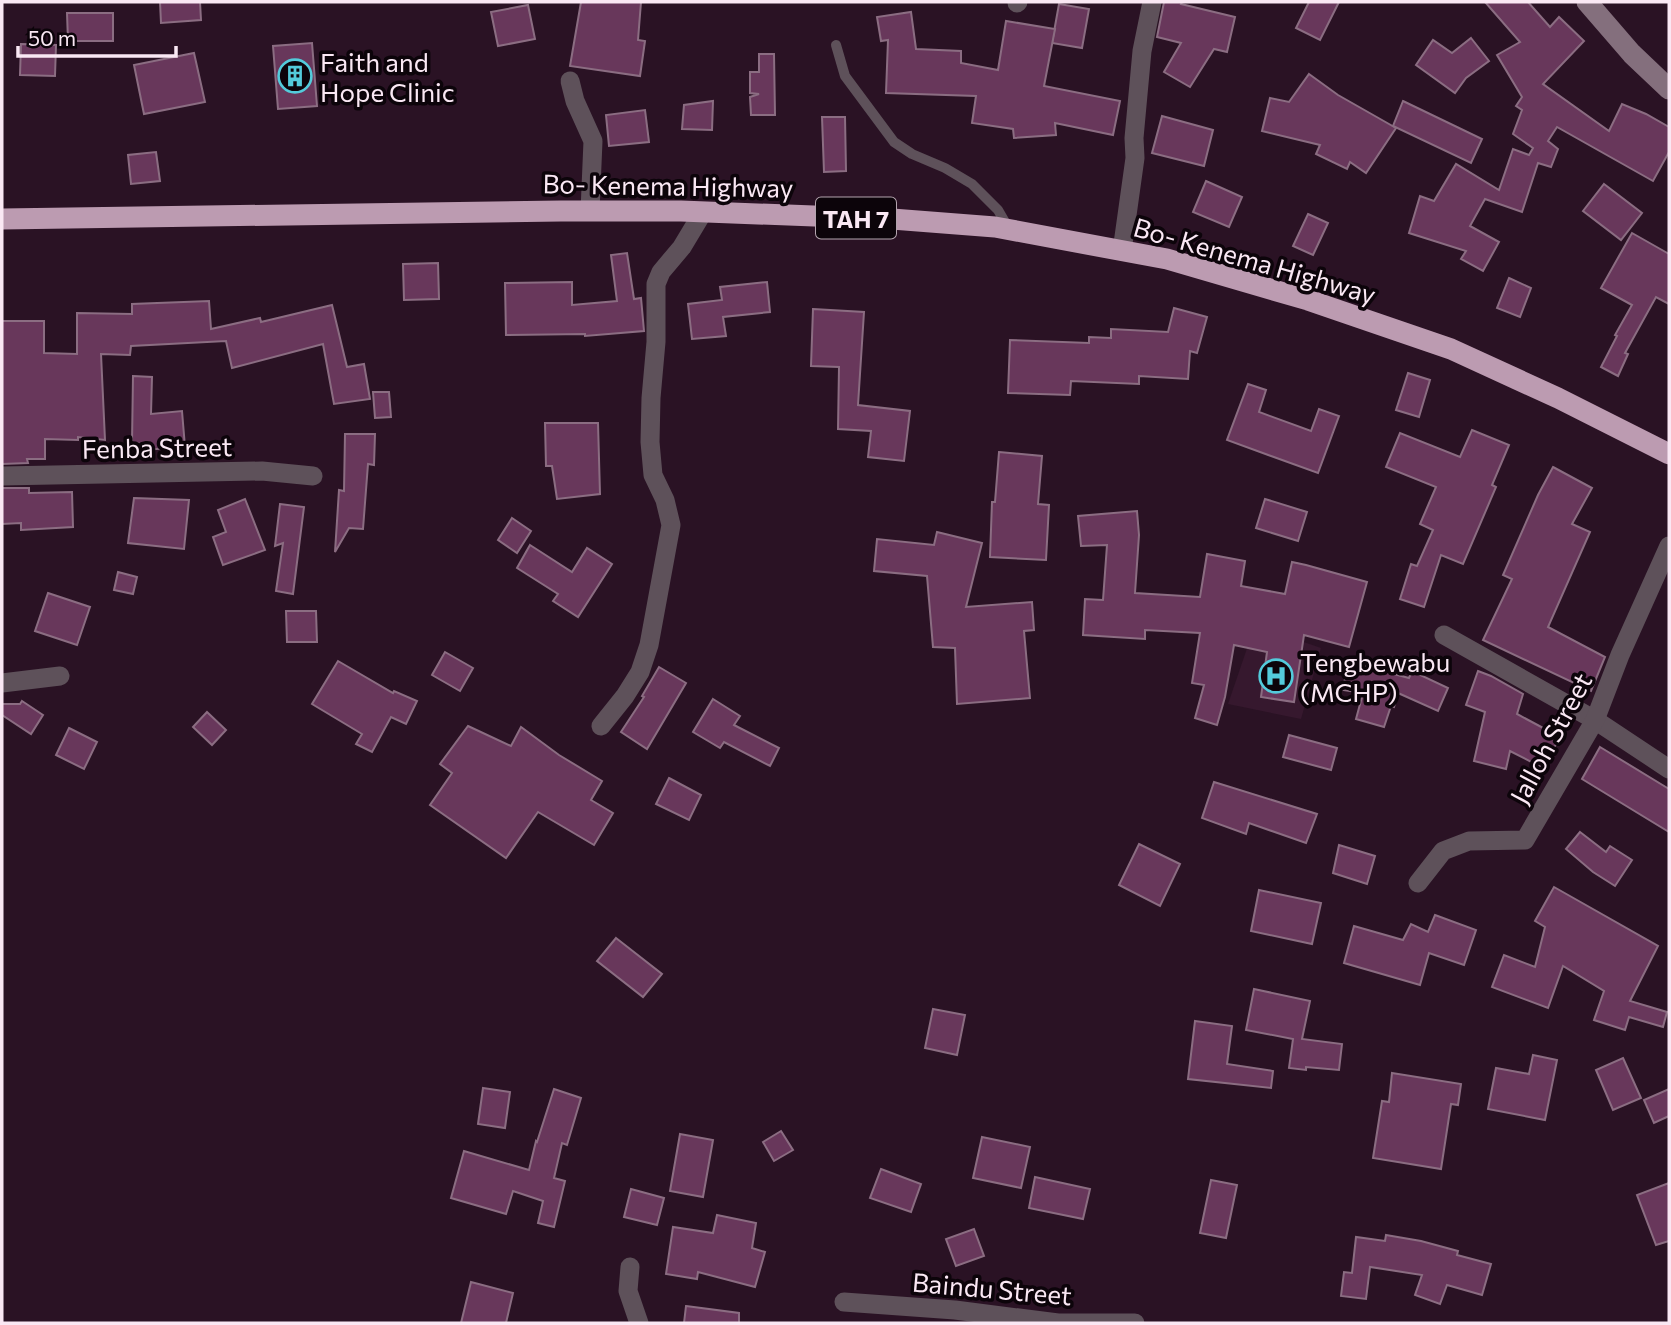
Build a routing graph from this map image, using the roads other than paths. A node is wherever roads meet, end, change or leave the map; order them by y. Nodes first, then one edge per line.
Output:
1 (1152, 2) edge
2 (1587, 2) edge
3 (836, 45) dead end
4 (570, 81) dead end
5 (1669, 89) edge
6 (590, 211) junction
7 (703, 212) junction
8 (2, 219) edge
9 (1010, 229) junction
10 (1122, 251) junction
11 (1669, 454) edge
12 (2, 476) edge
13 (313, 476) dead end
14 (1669, 546) edge
15 (1444, 635) dead end
16 (60, 676) dead end
17 (2, 683) edge
18 (1595, 720) junction
19 (600, 726) dead end
20 (1669, 769) edge
21 (1418, 883) dead end
22 (631, 1267) dead end
23 (844, 1302) dead end
24 (639, 1323) edge
25 (1135, 1323) edge

1 - 10 street
2 - 5 street
3 - 9 lane
4 - 6 street
6 - 7 highway, Bo- Kenema Highway / TAH 7
6 - 8 highway, Bo- Kenema Highway / TAH 7
7 - 9 highway, Bo- Kenema Highway / TAH 7
7 - 19 street
9 - 10 highway, Bo- Kenema Highway / TAH 7
10 - 11 highway, Bo- Kenema Highway / TAH 7
12 - 13 street, Fenba Street
14 - 18 street, Jalloh Street
15 - 18 street
16 - 17 street
18 - 20 street
18 - 21 street, Jalloh Street
22 - 24 street
23 - 25 street, Baindu Street

